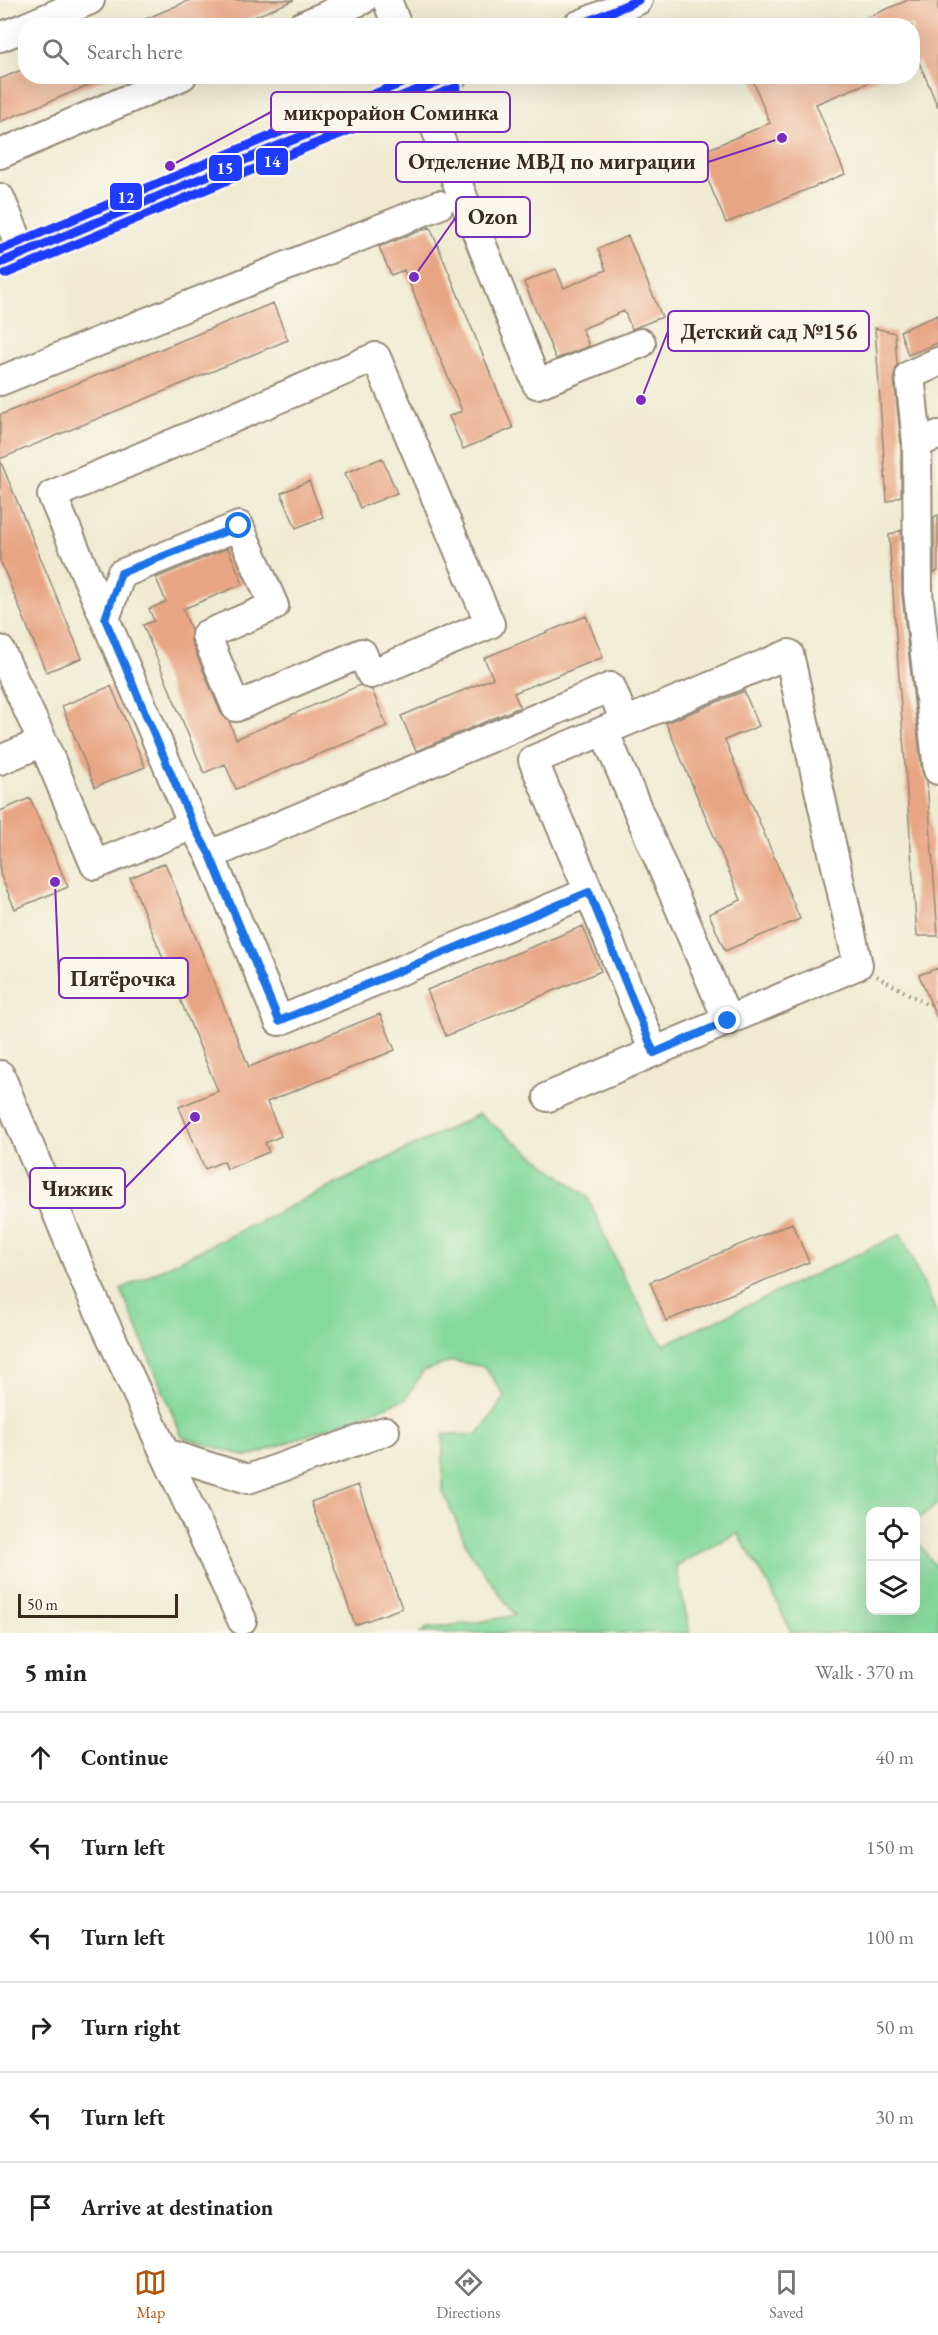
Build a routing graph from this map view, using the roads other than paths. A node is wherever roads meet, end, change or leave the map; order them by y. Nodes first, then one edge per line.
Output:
1 (90, 0) edge
2 (362, 0) edge
3 (387, 0) edge
4 (639, 0) edge
5 (46, 18) edge
6 (320, 18) edge
7 (393, 18) edge
8 (596, 18) edge
9 (18, 30) edge
10 (0, 37) edge
11 (163, 84) edge
12 (415, 84) edge
13 (417, 84) edge
14 (0, 154) edge
15 (0, 198) edge
16 (439, 205) dead end
17 (11, 258) edge
18 (641, 343) dead end
19 (938, 362) edge
20 (0, 381) edge
21 (927, 439) edge
22 (928, 504) edge
23 (929, 599) edge
24 (105, 619) junction
25 (0, 650) edge
26 (933, 679) edge
27 (615, 726) junction
28 (43, 741) junction
29 (0, 760) edge
30 (938, 765) edge
31 (938, 770) edge
32 (193, 825) junction
33 (210, 855) junction
34 (589, 892) junction
35 (728, 1021) junction
36 (654, 1053) junction
37 (0, 1075) edge
38 (548, 1097) dead end
39 (385, 1431) dead end
40 (165, 1453) junction
41 (242, 1620) dead end

1 - 5 street
2 - 6 street
3 - 7 street
4 - 8 street
9 - 10 street
11 - 14 street
12 - 17 street
13 - 18 street
15 - 17 street
16 - 20 street
19 - 21 street
21 - 22 street
22 - 23 street
23 - 26 street
24 - 24 street
24 - 32 street
25 - 28 street
26 - 30 street
27 - 33 street
27 - 34 street
27 - 35 street
27 - 35 street
28 - 29 street
28 - 32 street
30 - 31 street
32 - 33 street
33 - 34 street
34 - 36 street
35 - 36 street
36 - 38 street
37 - 40 street
39 - 40 street
40 - 41 street

